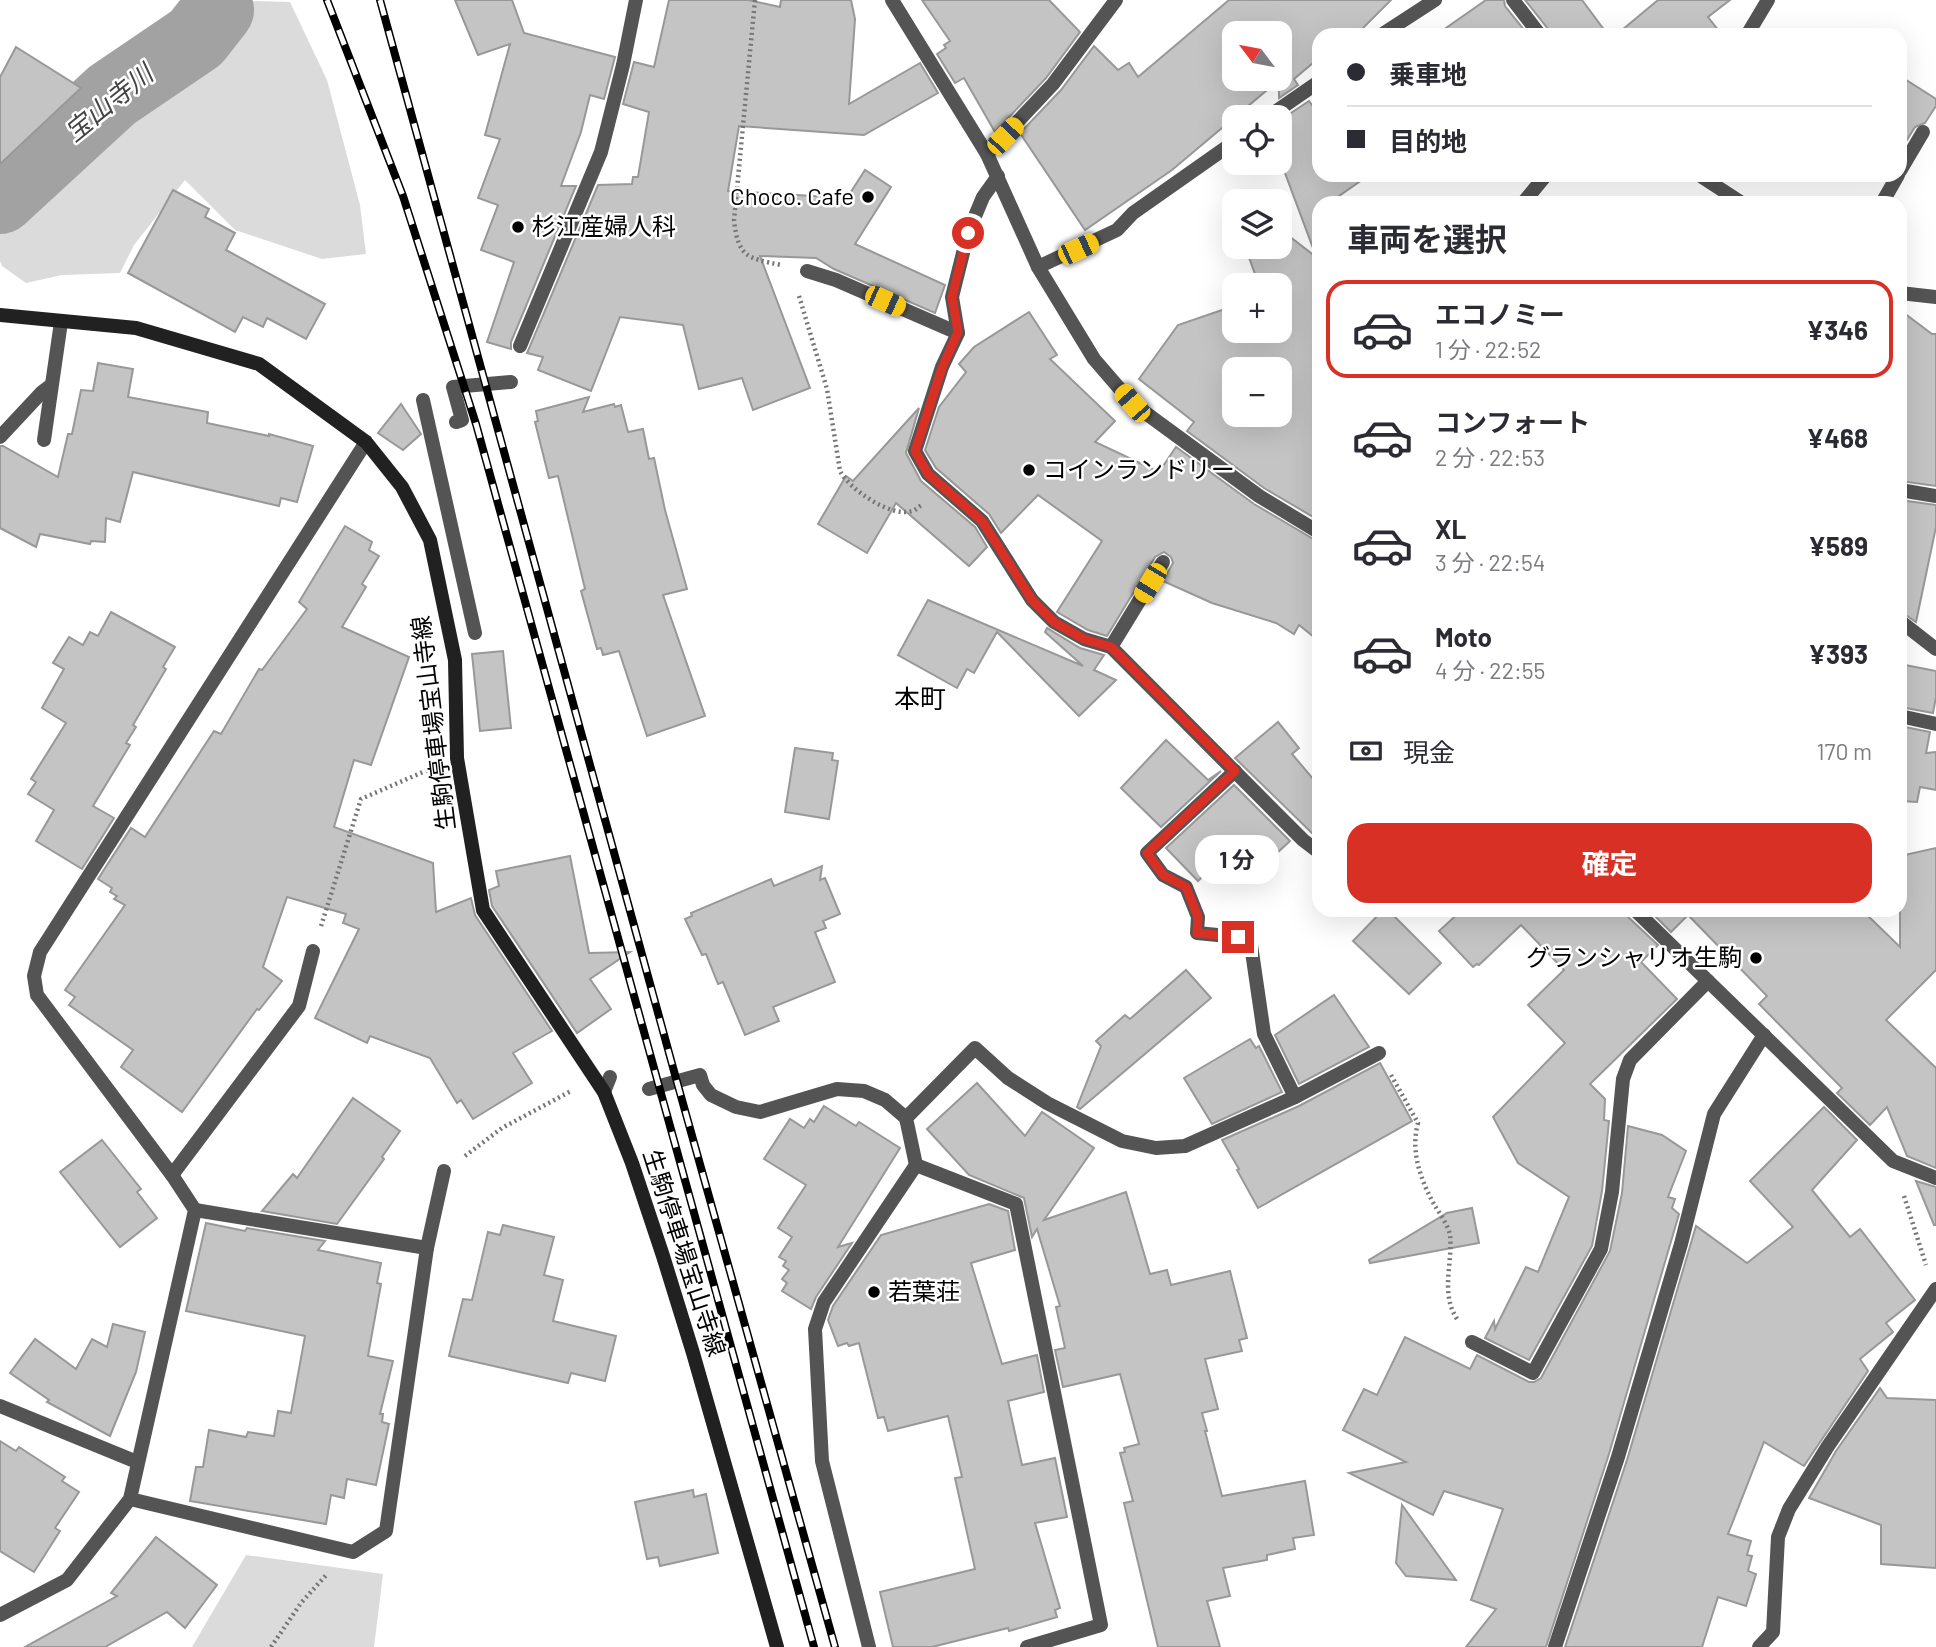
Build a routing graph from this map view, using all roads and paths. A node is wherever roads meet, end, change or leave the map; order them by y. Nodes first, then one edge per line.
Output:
1 (636, 0) edge
2 (755, 0) edge
3 (892, 0) edge
4 (1116, 0) edge
5 (1435, 0) edge
6 (1513, 0) edge
7 (1768, 0) edge
8 (1392, 28) edge
9 (1535, 28) edge
10 (1751, 28) edge
11 (1312, 87) edge
12 (1285, 105) edge
13 (1923, 132) dead end
14 (1222, 151) edge
15 (987, 154) junction
16 (1907, 159) edge
17 (998, 176) junction
18 (1540, 182) edge
19 (1710, 182) edge
20 (1529, 196) edge
21 (1731, 196) edge
22 (1038, 267) junction
23 (807, 271) junction
24 (1907, 294) edge
25 (1936, 297) edge
26 (0, 315) edge
27 (61, 321) junction
28 (958, 332) junction
29 (520, 346) dead end
30 (511, 382) dead end
31 (50, 386) junction
32 (424, 401) dead end
33 (456, 422) dead end
34 (0, 437) edge
35 (44, 440) dead end
36 (366, 442) junction
37 (939, 484) junction
38 (1907, 491) edge
39 (1936, 496) edge
40 (1312, 528) edge
41 (1163, 562) dead end
42 (1907, 626) edge
43 (475, 633) dead end
44 (1111, 647) junction
45 (1936, 649) edge
46 (1907, 718) edge
47 (1936, 724) edge
48 (457, 758) junction
49 (1235, 771) junction
50 (1312, 847) edge
51 (1642, 917) edge
52 (313, 951) joint
53 (1708, 981) junction
54 (1764, 1035) junction
55 (1379, 1053) joint
56 (610, 1077) dead end
57 (593, 1079) junction
58 (649, 1090) dead end
59 (604, 1092) junction
60 (1295, 1097) junction
61 (906, 1118) junction
62 (1893, 1161) junction
63 (916, 1165) junction
64 (444, 1171) joint
65 (172, 1175) junction
66 (1936, 1178) edge
67 (195, 1210) junction
68 (427, 1248) junction
69 (1935, 1290) edge
70 (1472, 1342) joint
71 (0, 1406) edge
72 (137, 1462) junction
73 (130, 1499) junction
74 (353, 1552) junction
75 (0, 1615) edge
76 (1773, 1632) junction
77 (271, 1647) edge
78 (777, 1647) edge
79 (869, 1647) edge
80 (1027, 1647) edge
81 (1555, 1647) edge
82 (1759, 1647) edge
83 (1774, 1647) edge

1 - 29 street
2 - 23 path
3 - 15 street
4 - 15 street
5 - 8 street
6 - 9 street
7 - 10 street
11 - 12 street
13 - 16 street
14 - 22 street
15 - 17 street
17 - 22 street
17 - 28 street
18 - 20 street
19 - 21 street
22 - 40 street
23 - 28 street
23 - 37 path
24 - 25 street
26 - 27 main road, 生駒停車場宝山寺線
27 - 31 street
27 - 36 main road, 生駒停車場宝山寺線
28 - 37 street
30 - 33 street
31 - 34 street
31 - 35 street
32 - 43 street
36 - 48 main road, 生駒停車場宝山寺線
36 - 65 street
37 - 44 street
38 - 39 street
41 - 44 street
42 - 45 street
44 - 49 street
46 - 47 street
48 - 52 path
48 - 57 main road, 生駒停車場宝山寺線
49 - 50 street
49 - 60 street
51 - 53 street
52 - 65 street
53 - 54 street
53 - 70 street
54 - 62 street
54 - 81 street
55 - 60 street
55 - 70 path
56 - 59 street
57 - 59 main road, 生駒停車場宝山寺線
57 - 64 path
58 - 61 street
59 - 78 main road, 生駒停車場宝山寺線
60 - 61 street
61 - 63 street
62 - 66 street
62 - 69 path
63 - 79 street
63 - 80 street
64 - 68 street
65 - 67 street
67 - 68 street
67 - 72 street
68 - 74 street
69 - 76 street
71 - 72 street
72 - 73 street
73 - 74 street
73 - 75 street
74 - 77 path
76 - 82 street
76 - 83 street

